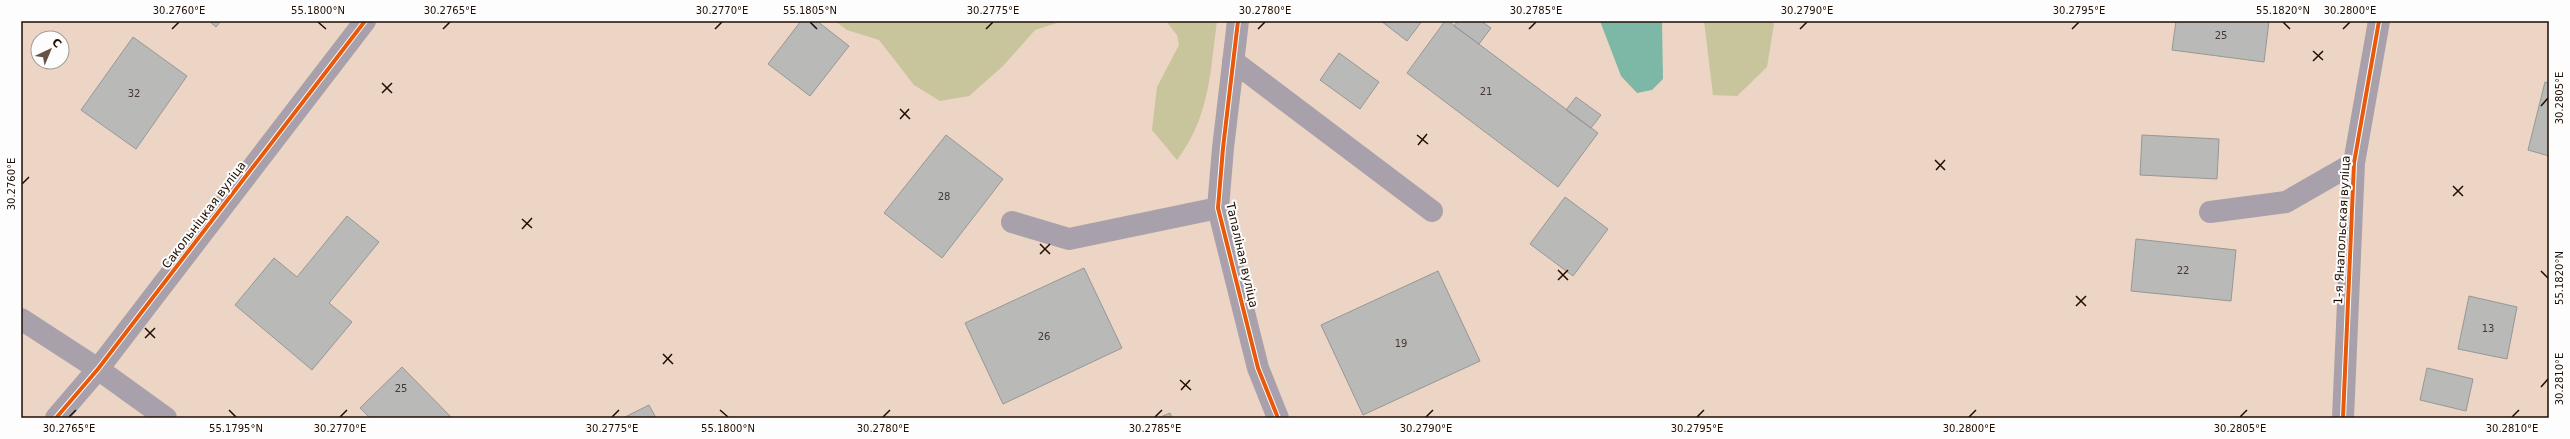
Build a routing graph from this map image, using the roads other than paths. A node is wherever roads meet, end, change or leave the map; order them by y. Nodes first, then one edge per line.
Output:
1 (365, 21) edge
2 (1238, 21) edge
3 (2378, 21) edge
4 (1233, 61) junction
5 (2354, 163) junction
6 (1218, 208) junction
7 (1432, 211) dead end
8 (2210, 212) dead end
9 (1012, 222) dead end
10 (21, 319) edge
11 (98, 369) junction
12 (56, 418) edge
13 (166, 418) edge
14 (1278, 418) edge
15 (2343, 418) edge

1 - 11 street, Сакольніцкая вуліца
2 - 4 street, Тапаліная вуліца
3 - 5 street, 1-я Янапольская вуліца
4 - 6 street, Тапаліная вуліца
4 - 7 street
5 - 8 street
5 - 15 street, 1-я Янапольская вуліца
6 - 9 street
6 - 14 street, Тапаліная вуліца
10 - 11 street
11 - 12 street, Сакольніцкая вуліца
11 - 13 street

